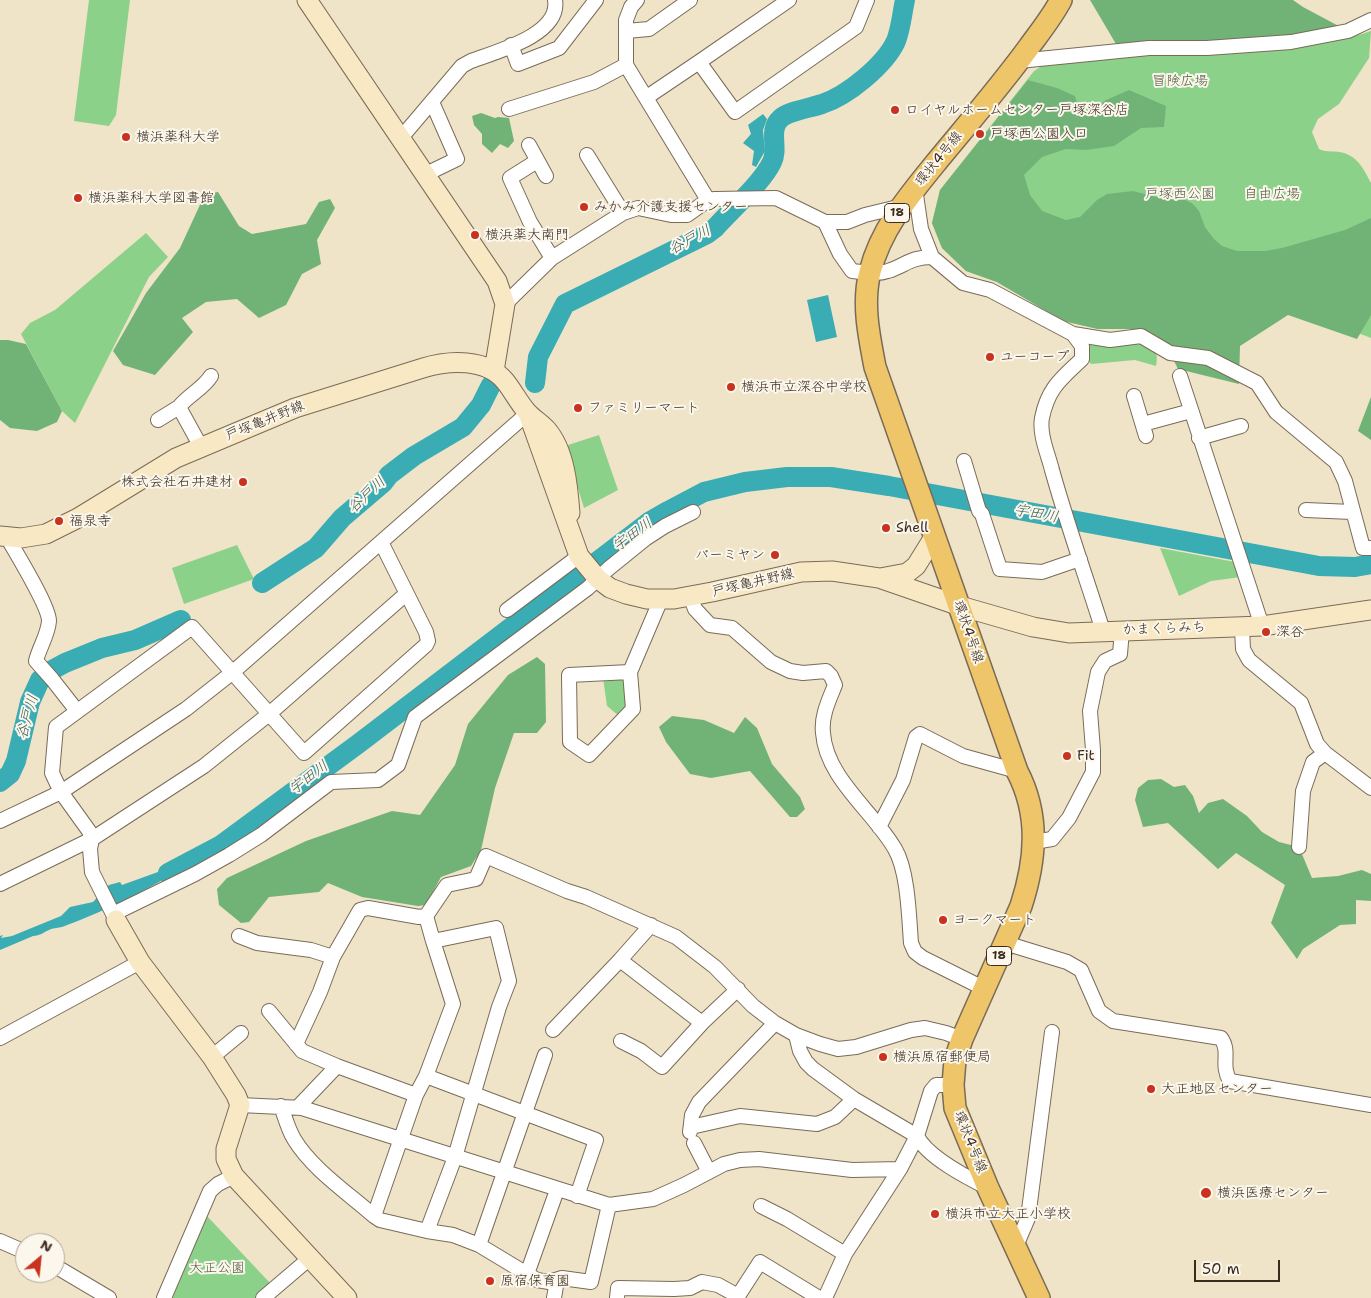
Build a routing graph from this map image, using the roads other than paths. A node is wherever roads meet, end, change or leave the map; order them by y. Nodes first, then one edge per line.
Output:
1 (307, 0) edge
2 (555, 0) edge
3 (596, 0) edge
4 (637, 0) edge
5 (690, 0) edge
6 (788, 0) edge
7 (866, 0) edge
8 (1057, 4) edge
9 (1371, 20) edge
10 (626, 31) junction
11 (511, 45) junction
12 (1019, 61) junction
13 (699, 62) junction
14 (626, 65) junction
15 (647, 97) junction
16 (432, 102) junction
17 (509, 109) dead end
18 (400, 139) junction
19 (529, 145) dead end
20 (587, 155) dead end
21 (537, 161) junction
22 (424, 174) junction
23 (546, 176) dead end
24 (915, 188) junction
25 (708, 200) junction
26 (902, 206) junction
27 (623, 213) junction
28 (825, 222) junction
29 (932, 256) junction
30 (552, 258) junction
31 (870, 273) junction
32 (505, 304) junction
33 (1073, 334) junction
34 (494, 371) junction
35 (211, 376) dead end
36 (1180, 376) dead end
37 (1134, 396) dead end
38 (179, 407) junction
39 (1191, 411) junction
40 (528, 413) junction
41 (158, 420) dead end
42 (1241, 426) dead end
43 (1200, 438) junction
44 (201, 447) junction
45 (964, 461) dead end
46 (1306, 510) dead end
47 (693, 512) dead end
48 (1352, 512) junction
49 (4, 536) edge
50 (934, 537) junction
51 (381, 542) junction
52 (1371, 548) edge
53 (1080, 558) junction
54 (588, 567) junction
55 (879, 578) junction
56 (406, 594) junction
57 (690, 596) junction
58 (661, 599) junction
59 (960, 606) junction
60 (507, 610) dead end
61 (1371, 610) edge
62 (1262, 626) junction
63 (1242, 627) junction
64 (1122, 630) junction
65 (1103, 631) junction
66 (233, 672) junction
67 (630, 672) junction
68 (77, 711) junction
69 (269, 714) junction
70 (1325, 753) junction
71 (1017, 771) junction
72 (1371, 788) edge
73 (61, 792) junction
74 (0, 820) edge
75 (879, 827) junction
76 (92, 839) junction
77 (1034, 842) junction
78 (1299, 847) dead end
79 (0, 884) edge
80 (112, 913) junction
81 (426, 916) junction
82 (651, 925) junction
83 (239, 936) dead end
84 (433, 941) junction
85 (1005, 943) junction
86 (334, 957) junction
87 (620, 960) junction
88 (140, 962) junction
89 (984, 988) junction
90 (738, 989) junction
91 (269, 1011) dead end
92 (702, 1022) junction
93 (775, 1023) junction
94 (553, 1030) dead end
95 (1052, 1032) dead end
96 (241, 1033) dead end
97 (796, 1035) junction
98 (0, 1038) edge
99 (962, 1039) junction
100 (621, 1041) dead end
101 (296, 1044) junction
102 (545, 1055) dead end
103 (212, 1057) junction
104 (337, 1066) junction
105 (426, 1076) junction
106 (953, 1085) junction
107 (475, 1093) junction
108 (416, 1095) junction
109 (854, 1099) junction
110 (240, 1105) junction
111 (1371, 1105) edge
112 (281, 1106) junction
113 (298, 1108) junction
114 (526, 1113) junction
115 (692, 1134) junction
116 (917, 1136) junction
117 (399, 1140) junction
118 (455, 1157) junction
119 (900, 1169) junction
120 (506, 1172) junction
121 (709, 1172) junction
122 (234, 1176) junction
123 (988, 1188) junction
124 (557, 1190) junction
125 (577, 1196) junction
126 (609, 1206) junction
127 (761, 1206) dead end
128 (374, 1216) junction
129 (427, 1231) junction
130 (0, 1241) edge
131 (479, 1245) junction
132 (1016, 1246) junction
133 (15, 1248) edge
134 (846, 1254) junction
135 (310, 1258) junction
136 (65, 1272) edge
137 (527, 1274) junction
138 (557, 1280) junction
139 (109, 1298) edge
140 (164, 1298) edge
141 (263, 1298) edge
142 (347, 1298) edge
143 (554, 1298) edge
144 (616, 1298) edge
145 (819, 1298) edge
146 (825, 1298) edge
147 (1039, 1298) edge

1 - 18 main road
2 - 11 street
3 - 11 street
4 - 10 street
5 - 10 street
6 - 13 street
7 - 13 street
8 - 12 main road, 環状4号線 / 18
9 - 12 street
10 - 14 street
11 - 16 street
12 - 24 main road, 環状4号線 / 18
13 - 15 street
14 - 15 street
14 - 17 street
15 - 25 street
16 - 18 street
16 - 22 street
18 - 22 main road
19 - 21 street
20 - 27 street
21 - 23 street
21 - 30 street
22 - 32 main road
24 - 26 main road, 環状4号線 / 18
24 - 29 street
25 - 27 street
25 - 28 street
26 - 28 street
26 - 31 main road, 環状4号線 / 18
27 - 30 street
28 - 31 street
29 - 31 street
29 - 33 street
30 - 32 street
31 - 50 main road, 環状4号線 / 18
32 - 34 main road
33 - 48 street
33 - 53 street
34 - 40 main road
34 - 44 main road, 戸塚亀井野線
35 - 38 street
36 - 39 street
37 - 39 street
38 - 41 street
38 - 44 street
39 - 43 street
40 - 51 street
40 - 54 main road
42 - 43 street
43 - 62 street
44 - 49 main road, 戸塚亀井野線
45 - 53 street
46 - 48 street
47 - 54 street
48 - 52 street
49 - 68 street
50 - 55 main road
50 - 59 main road, 環状4号線 / 18
51 - 56 street
51 - 66 street
53 - 65 street
54 - 58 main road, 戸塚亀井野線
54 - 60 street
54 - 80 street
55 - 57 main road, 戸塚亀井野線
55 - 59 main road, 戸塚亀井野線
56 - 69 street
56 - 69 street
57 - 58 main road, 戸塚亀井野線
57 - 75 street
58 - 67 street
59 - 65 main road, かまくらみち
59 - 71 main road, 環状4号線 / 18
61 - 62 main road, かまくらみち
62 - 63 main road, かまくらみち
63 - 64 main road, かまくらみち
63 - 70 street
64 - 65 main road, かまくらみち
64 - 77 street
66 - 68 street
66 - 69 street
66 - 73 street
67 - 67 street
68 - 73 street
69 - 76 street
70 - 72 street
70 - 78 street
71 - 75 street
71 - 77 main road, 環状4号線 / 18
73 - 74 street
73 - 76 street
75 - 89 street
76 - 79 street
76 - 80 street
77 - 85 main road, 環状4号線 / 18
80 - 88 main road
81 - 82 street
81 - 84 street
81 - 86 street
82 - 87 street
82 - 90 street
83 - 86 street
84 - 105 street
84 - 107 street
85 - 89 main road, 環状4号線 / 18
85 - 111 street
86 - 101 street
87 - 92 street
87 - 94 street
88 - 98 street
88 - 103 main road
89 - 99 main road, 環状4号線 / 18
90 - 92 street
90 - 93 street
91 - 101 street
92 - 100 street
93 - 97 street
93 - 115 street
95 - 132 street
96 - 103 street
97 - 99 street
97 - 109 street
99 - 106 main road, 環状4号線 / 18
101 - 104 street
102 - 114 street
103 - 110 main road
104 - 108 street
104 - 113 street
105 - 107 street
105 - 108 street
106 - 116 street
106 - 123 main road, 環状4号線 / 18
107 - 114 street
107 - 118 street
108 - 117 street
109 - 115 street
109 - 116 street
110 - 112 street
110 - 122 main road
112 - 113 street
112 - 128 street
113 - 117 street
114 - 120 street
114 - 125 street
115 - 121 street
116 - 119 street
116 - 123 street
117 - 118 street
117 - 128 street
118 - 120 street
118 - 129 street
119 - 121 street
119 - 134 street
120 - 124 street
120 - 131 street
121 - 126 street
122 - 135 main road
122 - 140 street
123 - 132 main road, 環状4号線 / 18
124 - 125 street
124 - 137 street
125 - 126 street
126 - 138 street
127 - 134 street
128 - 129 street
129 - 131 street
130 - 133 street
131 - 137 street
132 - 147 main road, 環状4号線 / 18
134 - 146 street
135 - 141 street
135 - 142 main road
136 - 139 street
137 - 138 street
138 - 143 street
144 - 145 street

